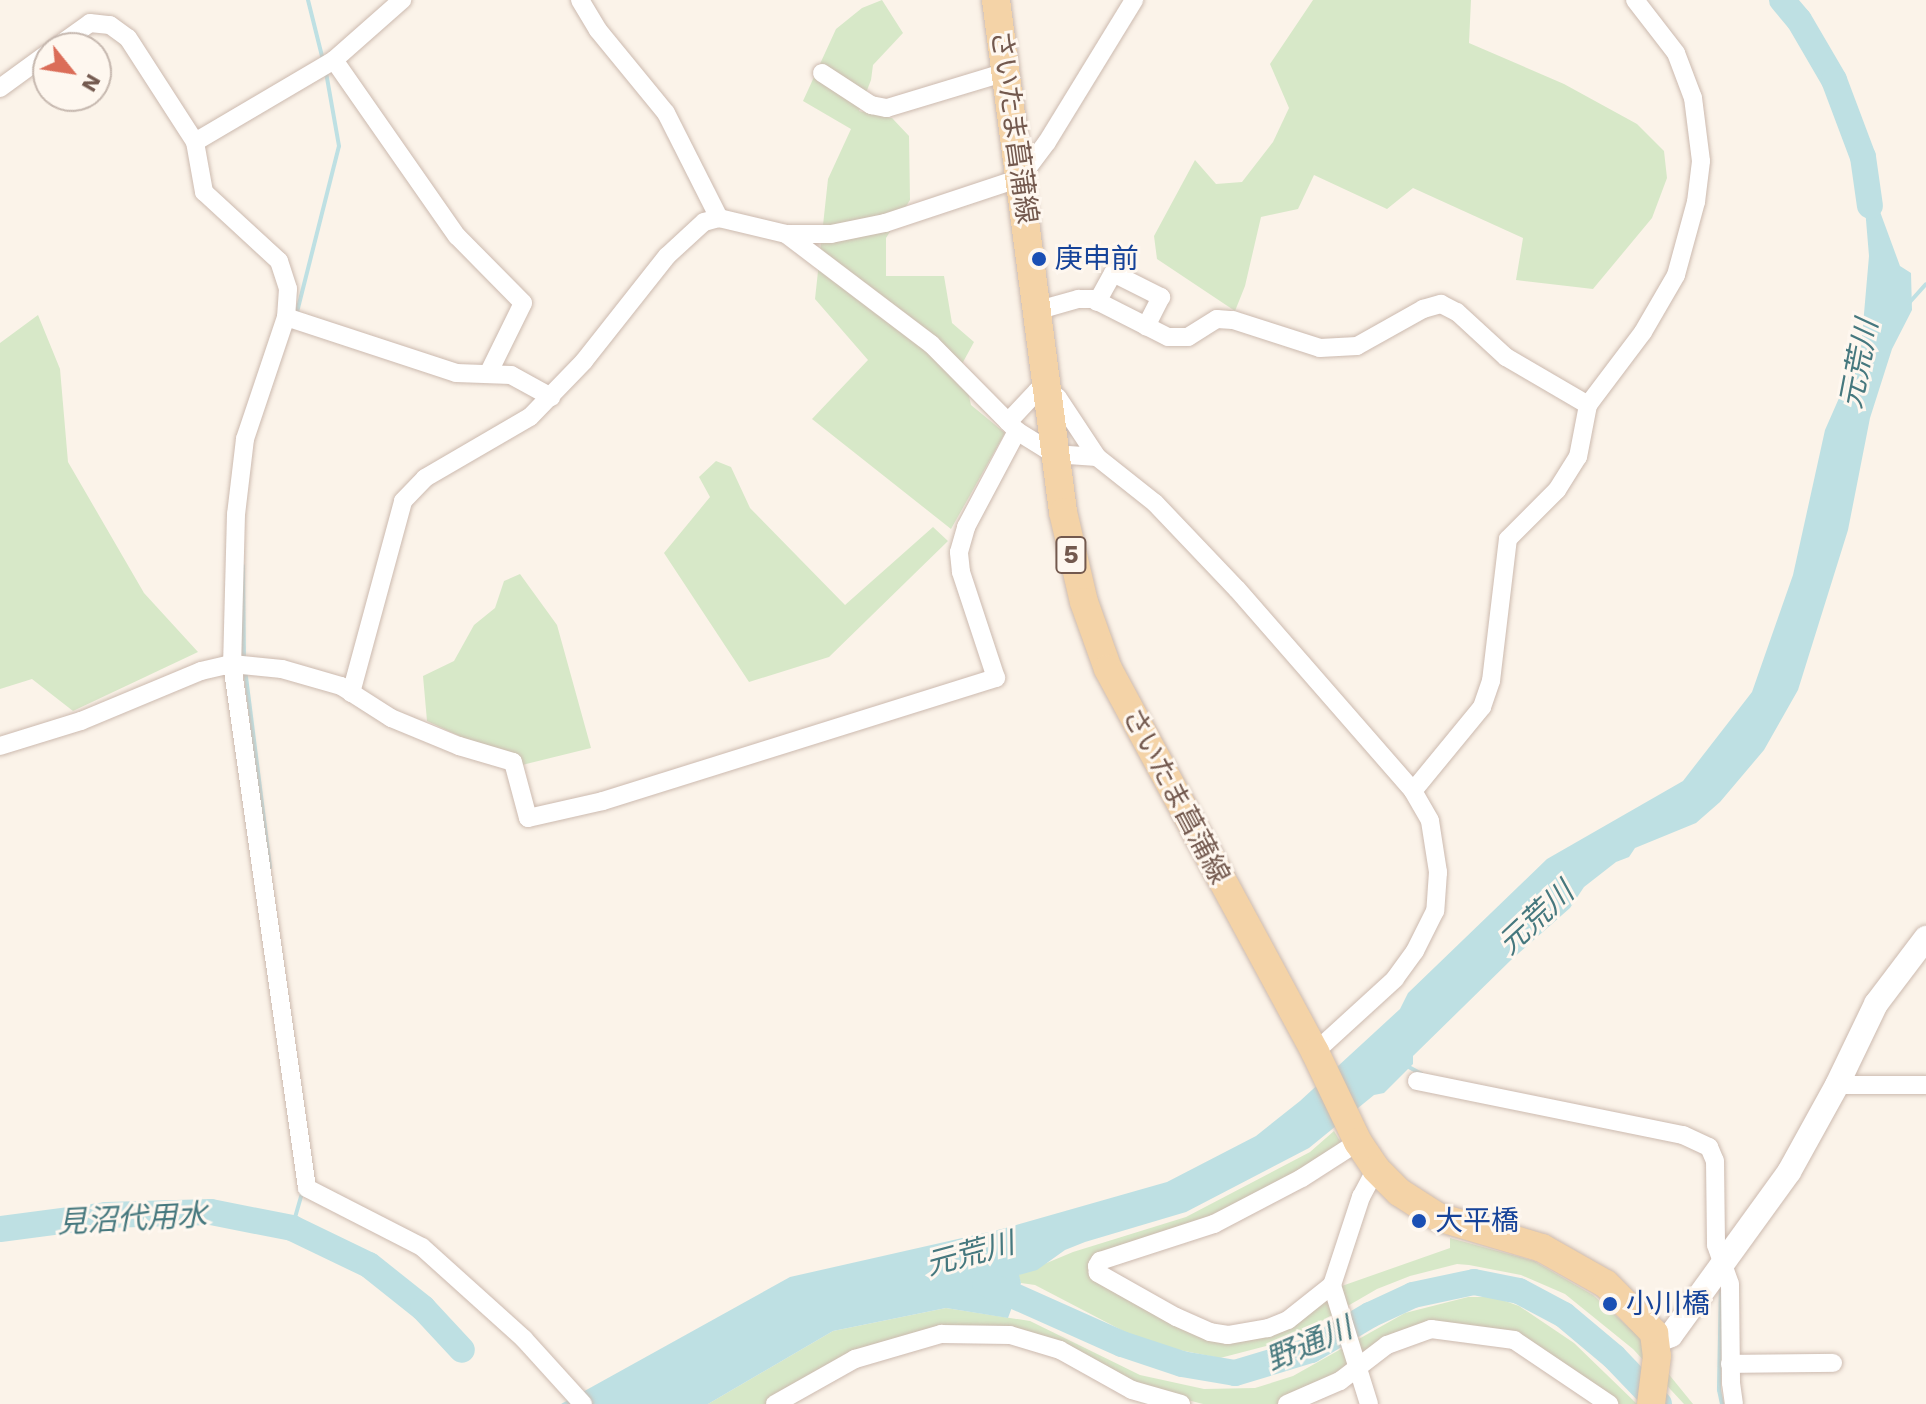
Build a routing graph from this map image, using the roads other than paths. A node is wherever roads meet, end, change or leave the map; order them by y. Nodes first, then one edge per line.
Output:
1 (402, 0) edge
2 (996, 0) edge
3 (1134, 0) edge
4 (1635, 0) edge
5 (582, 1) edge
6 (77, 32) edge
7 (334, 60) junction
8 (32, 65) edge
9 (1006, 72) junction
10 (822, 73) dead end
11 (0, 88) edge
12 (195, 142) junction
13 (1020, 178) junction
14 (719, 218) junction
15 (786, 234) junction
16 (1097, 302) junction
17 (1039, 310) junction
18 (286, 317) junction
19 (1146, 326) junction
20 (488, 374) junction
21 (1047, 389) junction
22 (551, 397) junction
23 (1588, 405) junction
24 (1012, 426) junction
25 (1054, 454) junction
26 (1097, 457) junction
27 (232, 664) junction
28 (351, 693) junction
29 (0, 746) edge
30 (1413, 791) junction
31 (1926, 938) edge
32 (1316, 1054) junction
33 (1417, 1081) dead end
34 (1837, 1085) junction
35 (1926, 1085) edge
36 (1357, 1139) junction
37 (1376, 1169) junction
38 (1722, 1265) junction
39 (1332, 1288) junction
40 (1656, 1351) junction
41 (1833, 1363) dead end
42 (1730, 1364) junction
43 (1356, 1369) junction
44 (583, 1404) edge
45 (775, 1404) edge
46 (1181, 1404) edge
47 (1287, 1404) edge
48 (1369, 1404) edge
49 (1609, 1404) edge
50 (1651, 1404) edge
51 (1734, 1404) edge

1 - 7 street
2 - 9 main road, さいたま菖蒲線 / 5
3 - 13 street
4 - 23 street
5 - 14 street
6 - 12 street
7 - 12 street
7 - 20 street
8 - 11 street
9 - 10 street
9 - 13 main road, さいたま菖蒲線 / 5
12 - 18 street
13 - 15 street
13 - 17 main road, さいたま菖蒲線 / 5
14 - 15 street
14 - 22 street
15 - 24 street
16 - 17 street
16 - 19 street
16 - 19 street
17 - 21 main road, さいたま菖蒲線 / 5
18 - 20 street
18 - 27 street
19 - 23 street
20 - 22 street
21 - 24 street
21 - 25 main road, さいたま菖蒲線 / 5
21 - 26 street
22 - 28 street
23 - 30 street
24 - 25 street
24 - 28 street
25 - 26 street
25 - 32 main road, さいたま菖蒲線 / 5
26 - 30 street
27 - 28 street
27 - 29 street
27 - 44 street
30 - 32 street
31 - 34 street
32 - 36 main road, さいたま菖蒲線 / 5
33 - 38 street
34 - 35 street
34 - 38 street
36 - 37 main road, さいたま菖蒲線 / 5
36 - 39 street
37 - 39 street
37 - 40 main road, さいたま菖蒲線 / 5
38 - 40 street
38 - 42 street
39 - 43 street
40 - 50 main road
41 - 42 street
42 - 51 street
43 - 47 street
43 - 48 street
43 - 49 street
45 - 46 street

